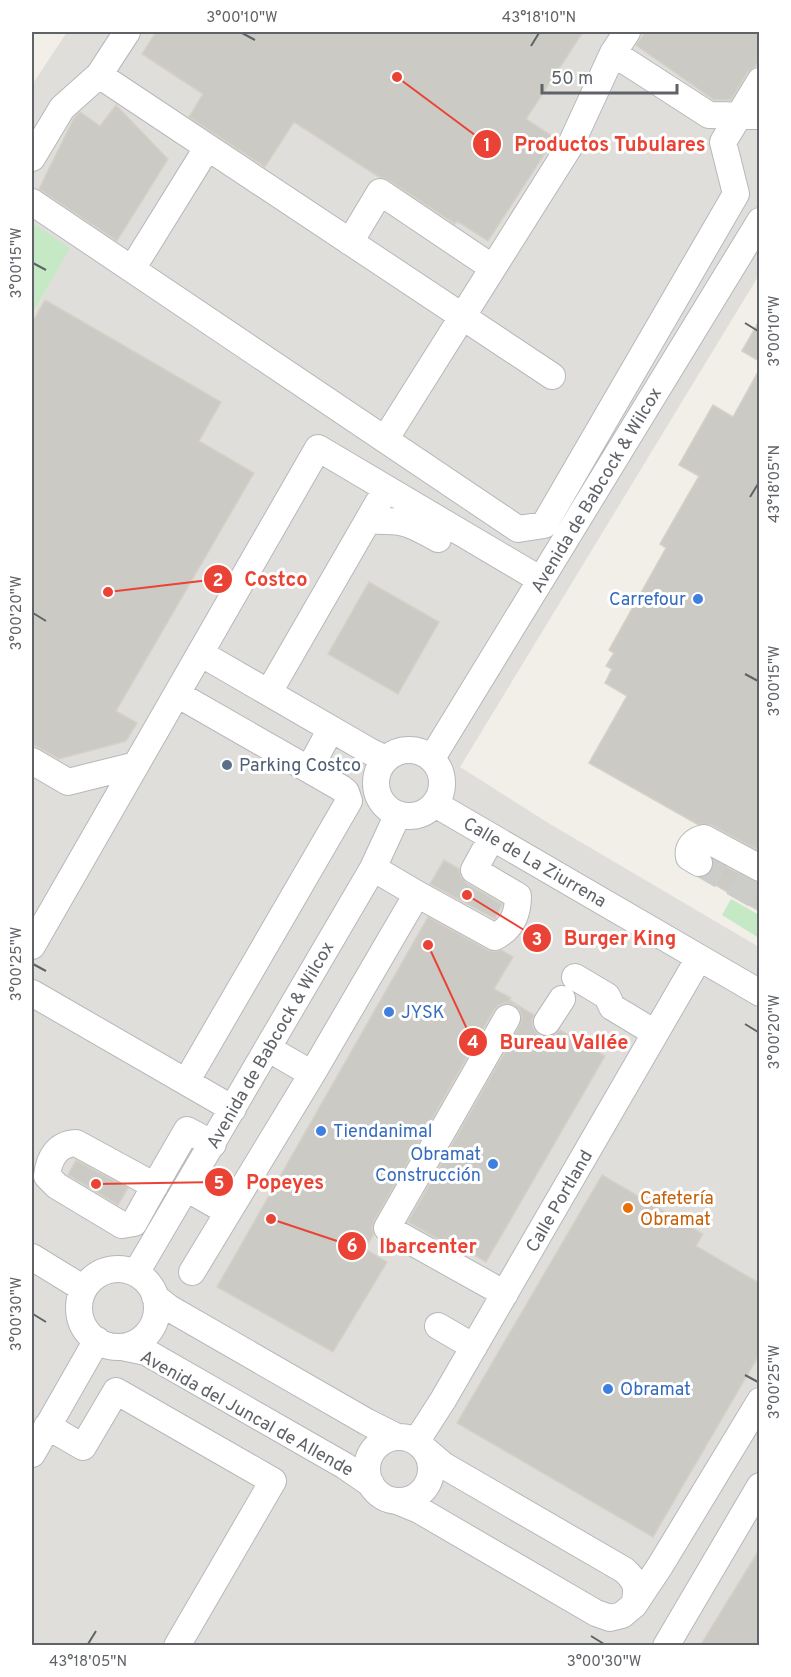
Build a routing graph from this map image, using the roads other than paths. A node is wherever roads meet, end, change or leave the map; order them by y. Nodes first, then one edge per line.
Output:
1 (127, 32) edge
2 (627, 32) edge
3 (613, 52) junction
4 (99, 75) junction
5 (759, 81) edge
6 (748, 116) edge
7 (207, 148) junction
8 (32, 158) edge
9 (32, 202) edge
10 (759, 221) edge
11 (350, 242) junction
12 (493, 268) junction
13 (132, 269) junction
14 (462, 317) junction
15 (552, 376) dead end
16 (386, 438) junction
17 (386, 489) junction
18 (368, 521) junction
19 (531, 575) junction
20 (298, 642) junction
21 (200, 653) junction
22 (268, 692) junction
23 (177, 693) junction
24 (331, 729) junction
25 (376, 754) junction
26 (432, 758) junction
27 (32, 761) edge
28 (136, 765) junction
29 (309, 770) junction
30 (435, 804) junction
31 (398, 814) junction
32 (492, 837) junction
33 (699, 863) dead end
34 (374, 868) junction
35 (759, 868) edge
36 (417, 894) junction
37 (32, 946) edge
38 (699, 958) junction
39 (574, 977) dead end
40 (32, 993) edge
41 (759, 993) edge
42 (562, 999) dead end
43 (507, 1018) dead end
44 (547, 1022) dead end
45 (656, 1033) junction
46 (268, 1049) junction
47 (312, 1074) junction
48 (186, 1082) junction
49 (233, 1109) junction
50 (213, 1144) junction
51 (155, 1186) dead end
52 (186, 1188) junction
53 (228, 1212) junction
54 (34, 1257) edge
55 (192, 1272) dead end
56 (136, 1273) junction
57 (84, 1289) junction
58 (505, 1294) junction
59 (155, 1297) junction
60 (438, 1326) dead end
61 (97, 1341) junction
62 (122, 1347) junction
63 (474, 1347) junction
64 (759, 1401) edge
65 (47, 1426) junction
66 (412, 1442) junction
67 (32, 1454) edge
68 (370, 1484) junction
69 (759, 1486) edge
70 (397, 1501) junction
71 (634, 1605) junction
72 (177, 1646) edge
73 (666, 1646) edge

1 - 4 street
2 - 3 street
3 - 6 street
3 - 12 street
4 - 7 street
4 - 8 street
5 - 6 street
6 - 16 street
7 - 11 street
7 - 13 street
9 - 13 street
10 - 19 street, Avenida de Babcock & Wilcox
11 - 12 street
11 - 14 street
12 - 14 street
13 - 16 street
14 - 15 street
14 - 16 street
17 - 18 street
17 - 19 street
17 - 21 street
18 - 19 street
18 - 20 street
19 - 26 street, Avenida de Babcock & Wilcox
20 - 22 street
20 - 25 street
21 - 22 street
21 - 23 street
22 - 24 street
23 - 28 street
23 - 29 street
24 - 25 street
24 - 29 street
25 - 26 street
25 - 31 street
26 - 30 street
27 - 28 street
28 - 37 street
29 - 48 street
30 - 31 street
30 - 32 street, Calle de La Ziurrena
31 - 34 street, Avenida de Babcock & Wilcox
32 - 36 street
32 - 38 street, Calle de La Ziurrena
33 - 35 street
34 - 36 street
34 - 46 street, Avenida de Babcock & Wilcox
36 - 47 street
38 - 41 street, Calle de La Ziurrena
38 - 45 street, Calle Portland
39 - 45 street
40 - 48 street
42 - 44 street
43 - 58 street
45 - 58 street, Calle Portland
46 - 47 street
46 - 49 street, Avenida de Babcock & Wilcox
47 - 53 street
48 - 49 street
49 - 50 street, Avenida de Babcock & Wilcox
50 - 51 street
50 - 52 street, Avenida de Babcock & Wilcox
52 - 53 street
52 - 56 street, Avenida de Babcock & Wilcox
53 - 55 street
54 - 57 street
56 - 57 street
56 - 59 street
57 - 61 street
58 - 63 street, Calle Portland
59 - 62 street
59 - 66 street
60 - 63 street
61 - 62 street
61 - 65 street
62 - 68 street, Avenida del Juncal de Allende
63 - 66 street, Calle Portland
64 - 71 street
65 - 67 street
65 - 72 street
66 - 68 street
66 - 70 street
66 - 71 street
68 - 70 street
69 - 73 street
70 - 71 street

